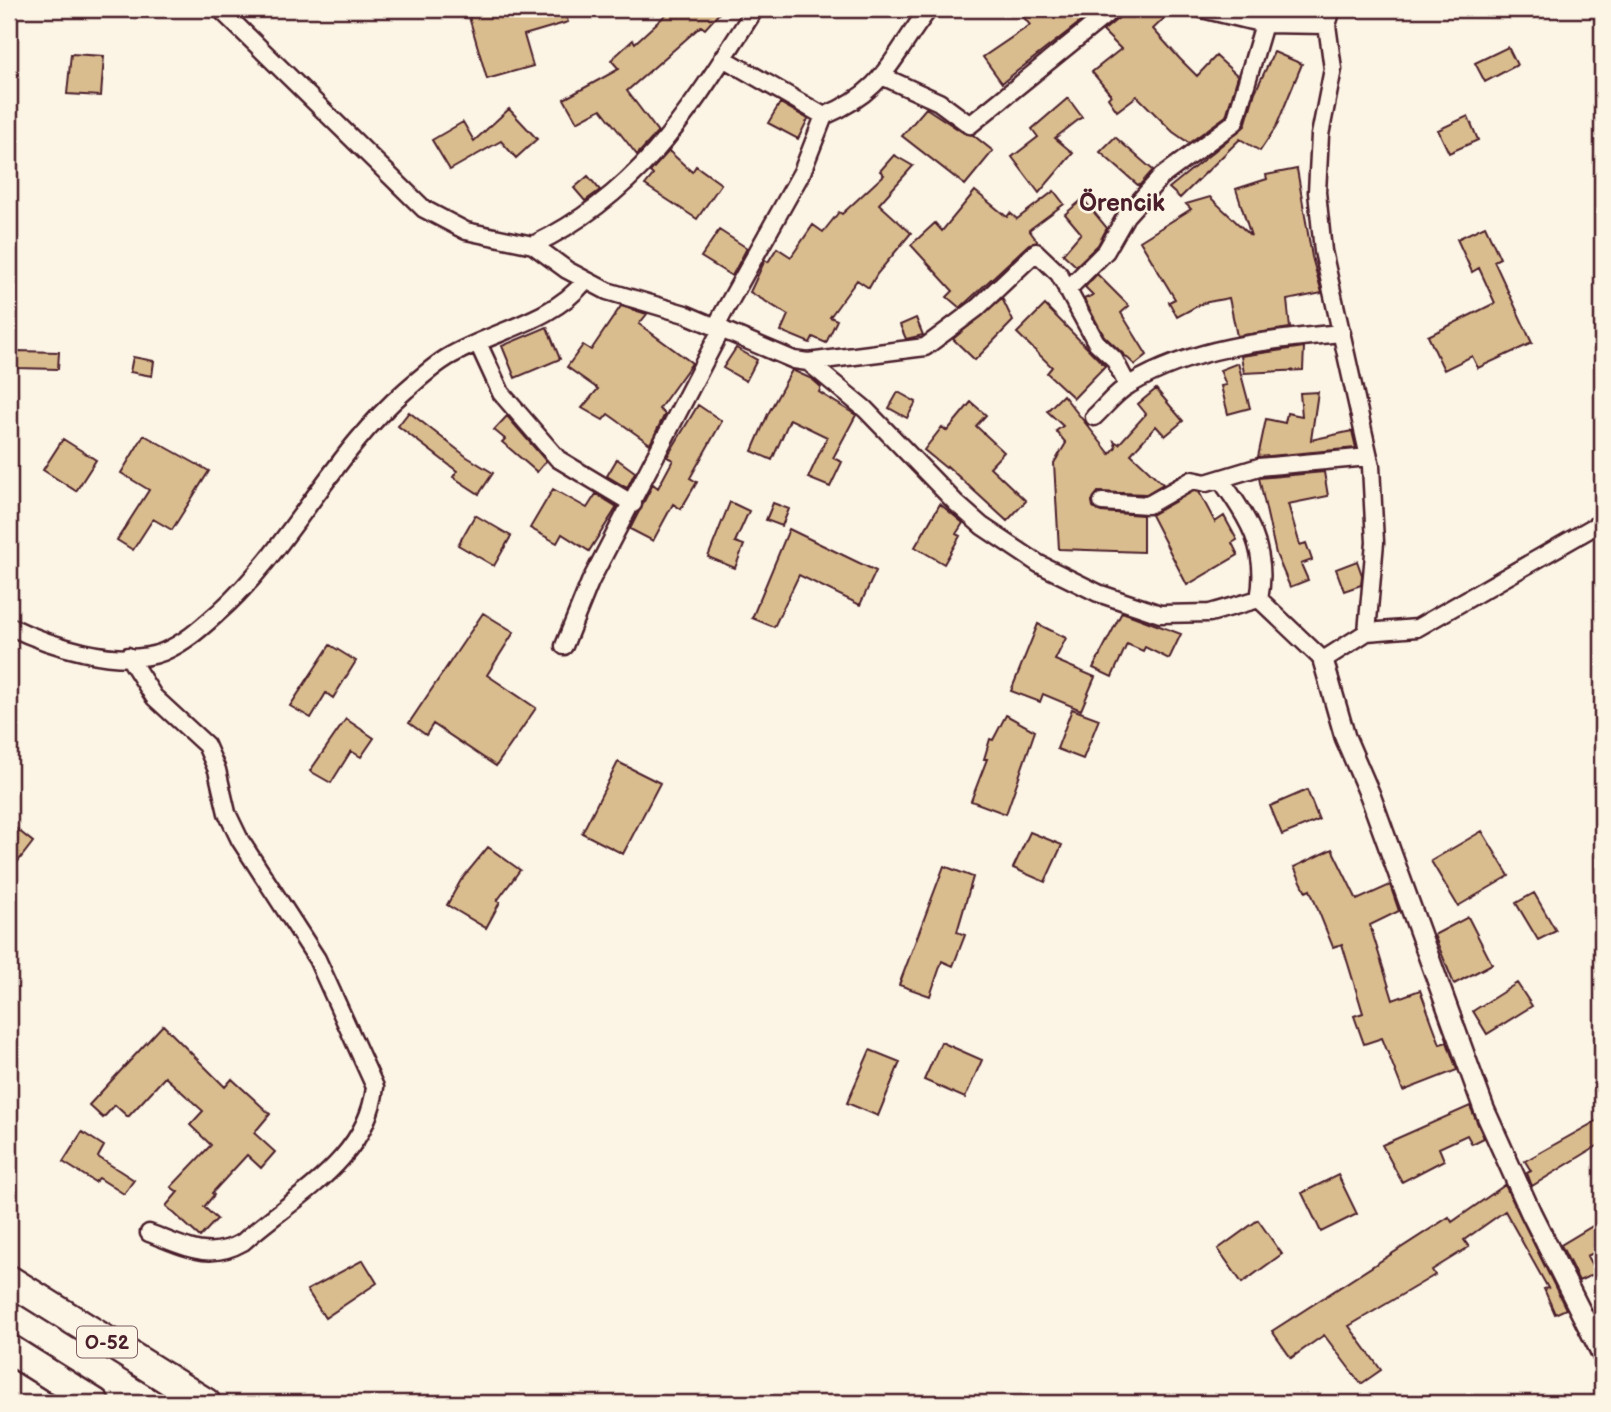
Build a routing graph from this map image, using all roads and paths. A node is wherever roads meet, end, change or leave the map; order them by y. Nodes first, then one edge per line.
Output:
1 (220, 9) edge
2 (755, 9) edge
3 (929, 9) edge
4 (1112, 9) edge
5 (1202, 9) edge
6 (1332, 9) edge
7 (1264, 24) junction
8 (1327, 25) junction
9 (723, 58) junction
10 (884, 77) junction
11 (824, 116) junction
12 (533, 246) junction
13 (585, 281) junction
14 (1067, 290) junction
15 (719, 327) junction
16 (1342, 333) junction
17 (478, 343) junction
18 (808, 362) junction
19 (1128, 386) junction
20 (1094, 417) dead end
21 (1369, 457) junction
22 (1220, 479) junction
23 (1102, 502) dead end
24 (633, 504) junction
25 (1602, 522) edge
26 (1259, 599) junction
27 (9, 626) edge
28 (1367, 632) junction
29 (564, 646) dead end
30 (128, 656) junction
31 (1322, 660) junction
32 (149, 1233) dead end
33 (9, 1280) edge
34 (9, 1349) edge
35 (1602, 1354) edge
36 (95, 1403) edge
37 (206, 1403) edge

1 - 12 street
2 - 9 street
3 - 10 street
4 - 10 street
5 - 7 street
6 - 8 street
7 - 8 street
7 - 14 street
8 - 16 street
9 - 11 street
9 - 12 street
10 - 11 street
11 - 15 street
12 - 13 street
13 - 15 street
13 - 17 street
14 - 18 street
14 - 19 street
15 - 18 street
15 - 24 street
16 - 19 street
16 - 21 street
17 - 24 street
17 - 30 street
18 - 26 street
19 - 20 street
21 - 22 street
21 - 28 street
22 - 23 street
22 - 26 street
24 - 29 street
25 - 28 street
26 - 31 street
27 - 30 street
28 - 31 street
30 - 32 street
31 - 35 street
33 - 37 highway, O-52
34 - 36 highway, O-52

